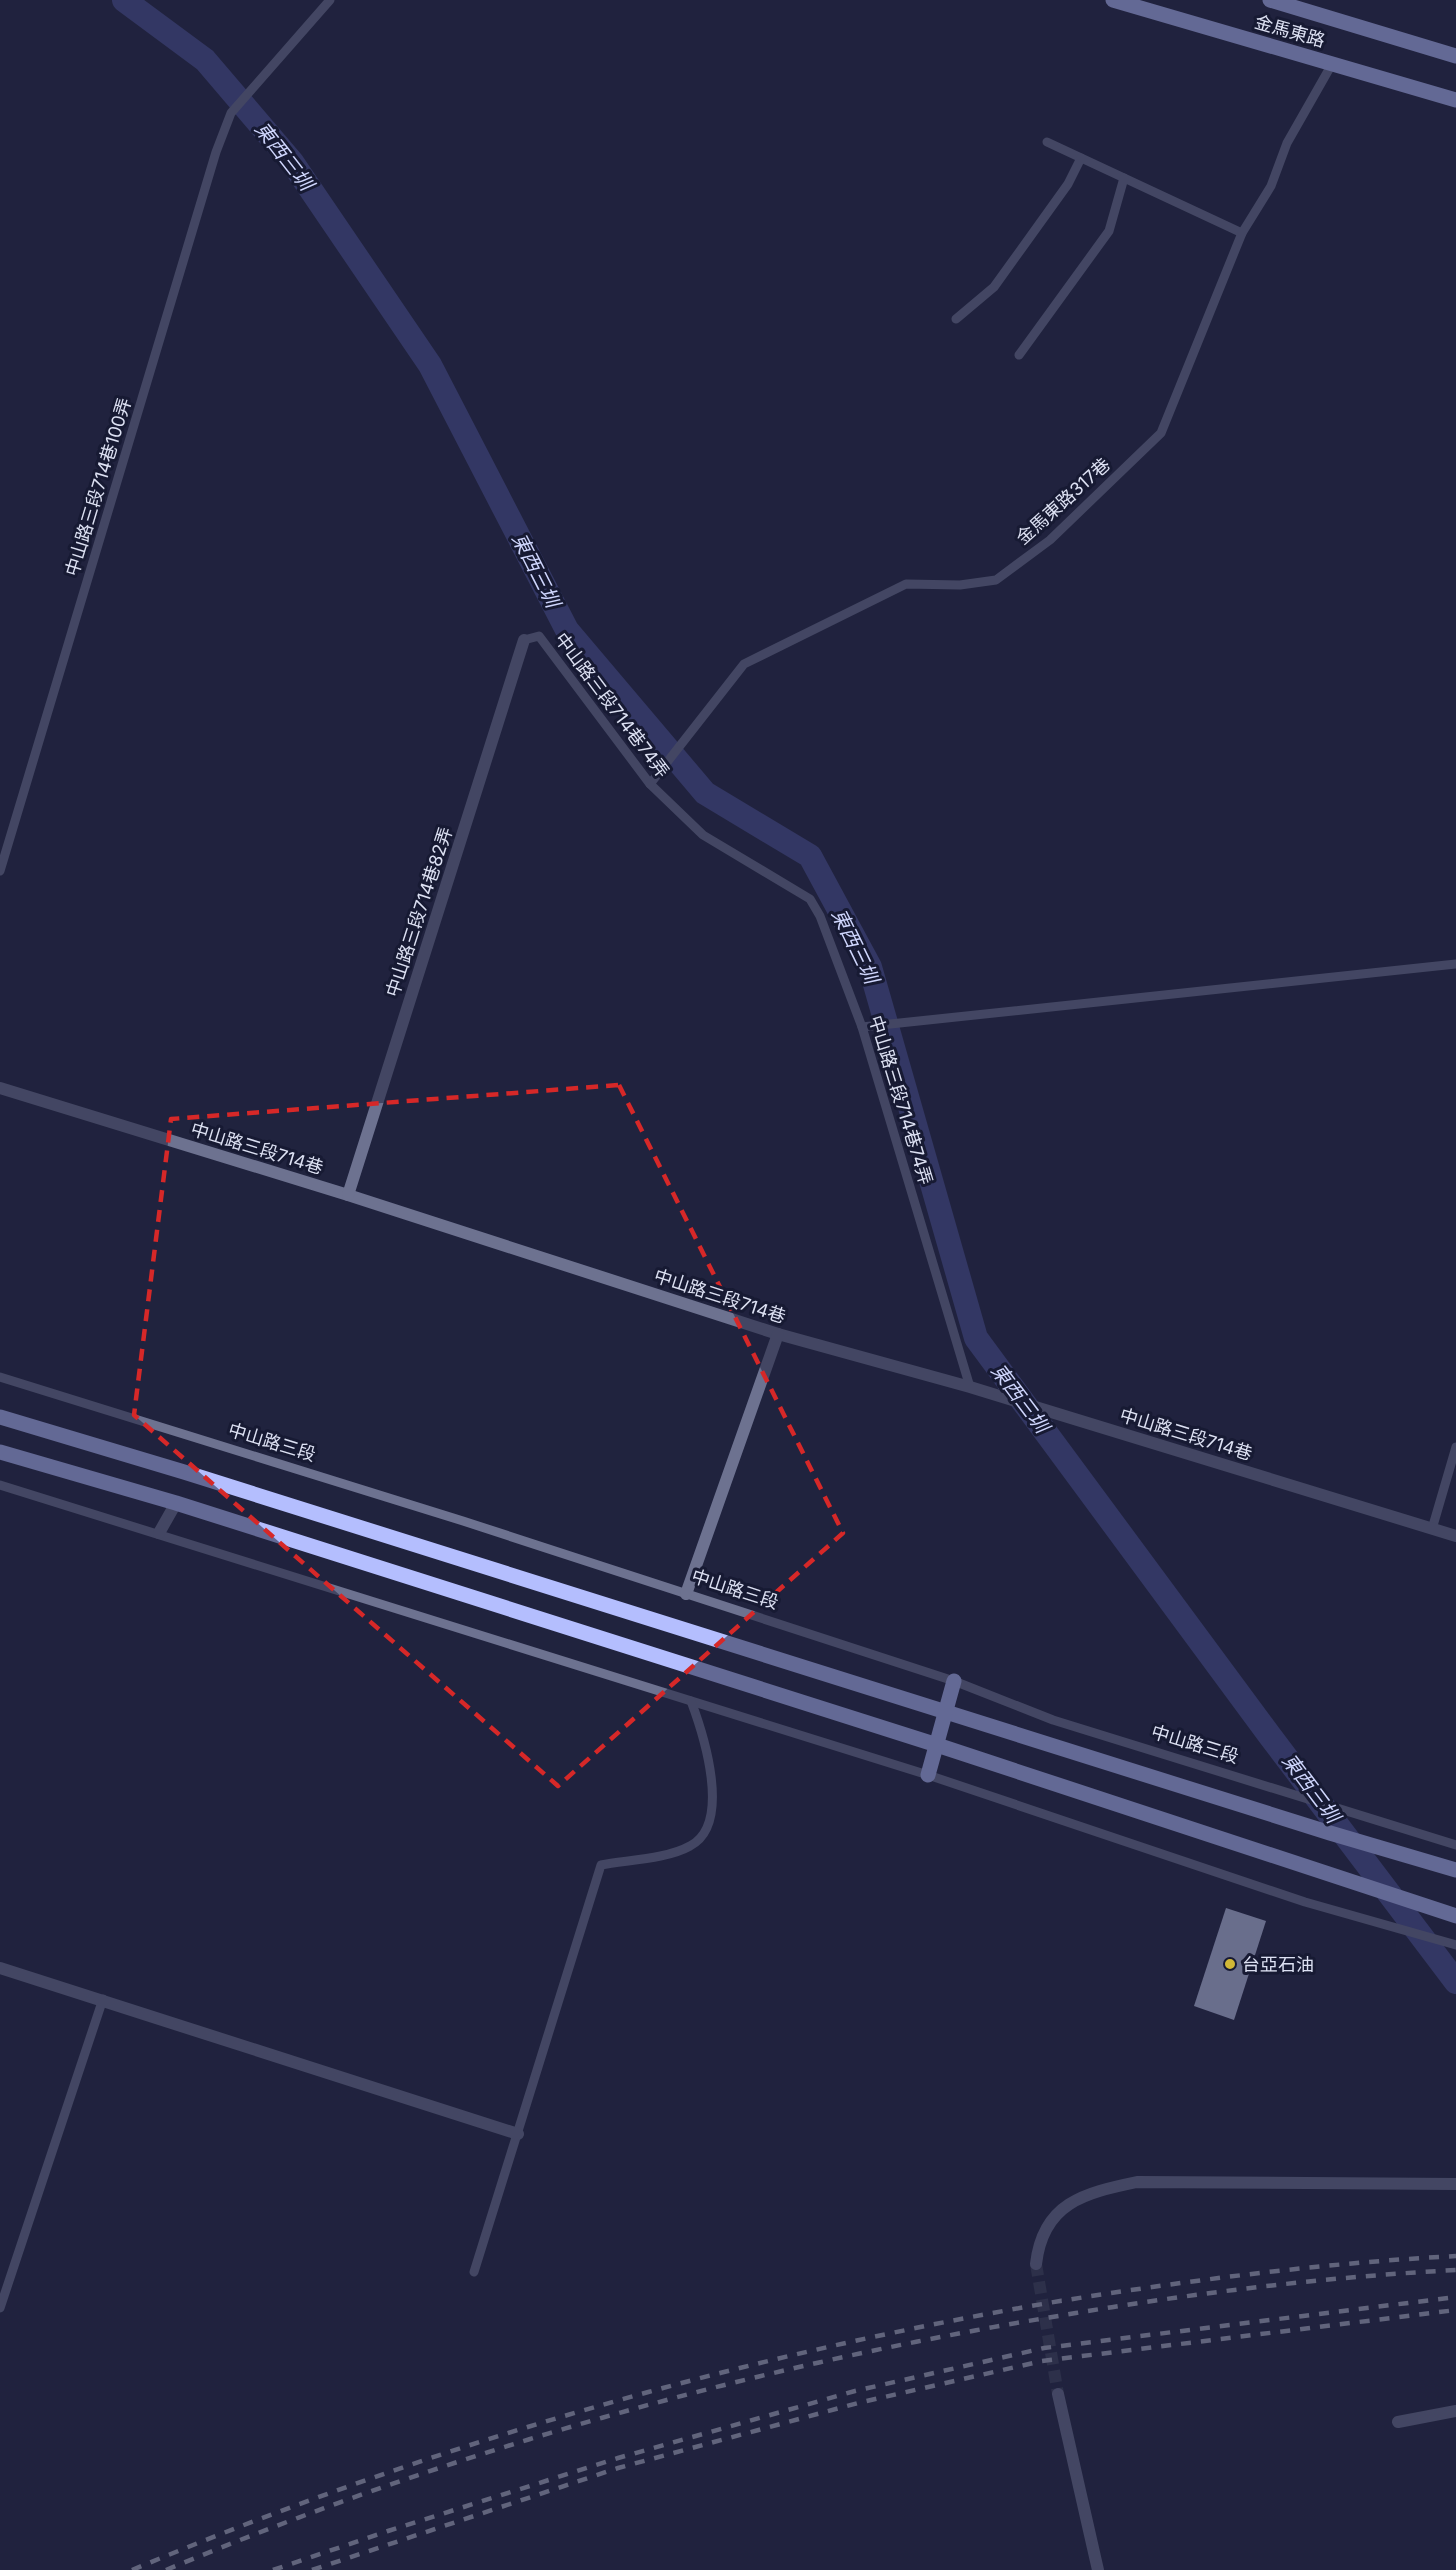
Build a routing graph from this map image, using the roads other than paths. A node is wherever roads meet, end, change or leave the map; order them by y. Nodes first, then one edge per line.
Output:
1 (330, 0) edge
2 (1113, 0) edge
3 (1270, 0) edge
4 (1456, 56) edge
5 (1332, 64) junction
6 (1456, 100) edge
7 (1047, 142) dead end
8 (1081, 158) junction
9 (1124, 178) junction
10 (1242, 233) junction
11 (956, 319) dead end
12 (1019, 355) dead end
13 (524, 640) joint
14 (650, 784) junction
15 (0, 871) edge
16 (1456, 964) edge
17 (862, 1027) junction
18 (0, 1088) edge
19 (348, 1195) junction
20 (778, 1334) junction
21 (0, 1377) edge
22 (971, 1387) junction
23 (0, 1417) edge
24 (1456, 1447) edge
25 (0, 1452) edge
26 (0, 1485) edge
27 (176, 1503) junction
28 (1432, 1529) junction
29 (159, 1533) junction
30 (1456, 1536) edge
31 (686, 1594) junction
32 (954, 1681) junction
33 (692, 1701) junction
34 (947, 1713) junction
35 (937, 1745) junction
36 (928, 1775) junction
37 (1456, 1845) edge
38 (1456, 1870) edge
39 (1456, 1916) edge
40 (1456, 1946) edge
41 (0, 1968) edge
42 (103, 2000) junction
43 (518, 2134) junction
44 (1456, 2184) edge
45 (1036, 2264) tunnel mouth
46 (474, 2272) dead end
47 (0, 2308) edge
48 (1058, 2394) tunnel mouth
49 (1456, 2412) edge
50 (1398, 2422) dead end
51 (1098, 2570) edge

1 - 15 lane, 中山路三段714巷100弄
2 - 5 main road, 金馬東路
3 - 4 main road, 金馬東路
5 - 6 main road, 金馬東路
5 - 10 lane, 金馬東路317巷
7 - 8 lane
8 - 9 lane
8 - 11 lane
9 - 10 lane
9 - 12 lane
10 - 14 lane, 金馬東路317巷
13 - 14 lane, 中山路三段714巷74弄
13 - 19 street, 中山路三段714巷82弄
14 - 17 lane, 中山路三段714巷74弄
16 - 17 lane
17 - 22 lane, 中山路三段714巷74弄
18 - 19 street, 中山路三段714巷
19 - 20 street, 中山路三段714巷
20 - 22 street, 中山路三段714巷
20 - 31 street
21 - 31 lane, 中山路三段
22 - 28 street, 中山路三段714巷
23 - 34 main road
24 - 28 lane
25 - 27 main road
26 - 29 lane
27 - 29 street
27 - 35 main road
28 - 30 street, 中山路三段714巷
29 - 33 lane
31 - 32 lane, 中山路三段
32 - 34 main road
32 - 37 lane, 中山路三段
33 - 36 lane
33 - 43 lane
34 - 35 main road
34 - 38 main road
35 - 36 main road
35 - 39 main road
36 - 40 lane
41 - 42 street
42 - 43 street
42 - 47 lane
43 - 46 lane
44 - 45 street
48 - 51 street
49 - 50 street

